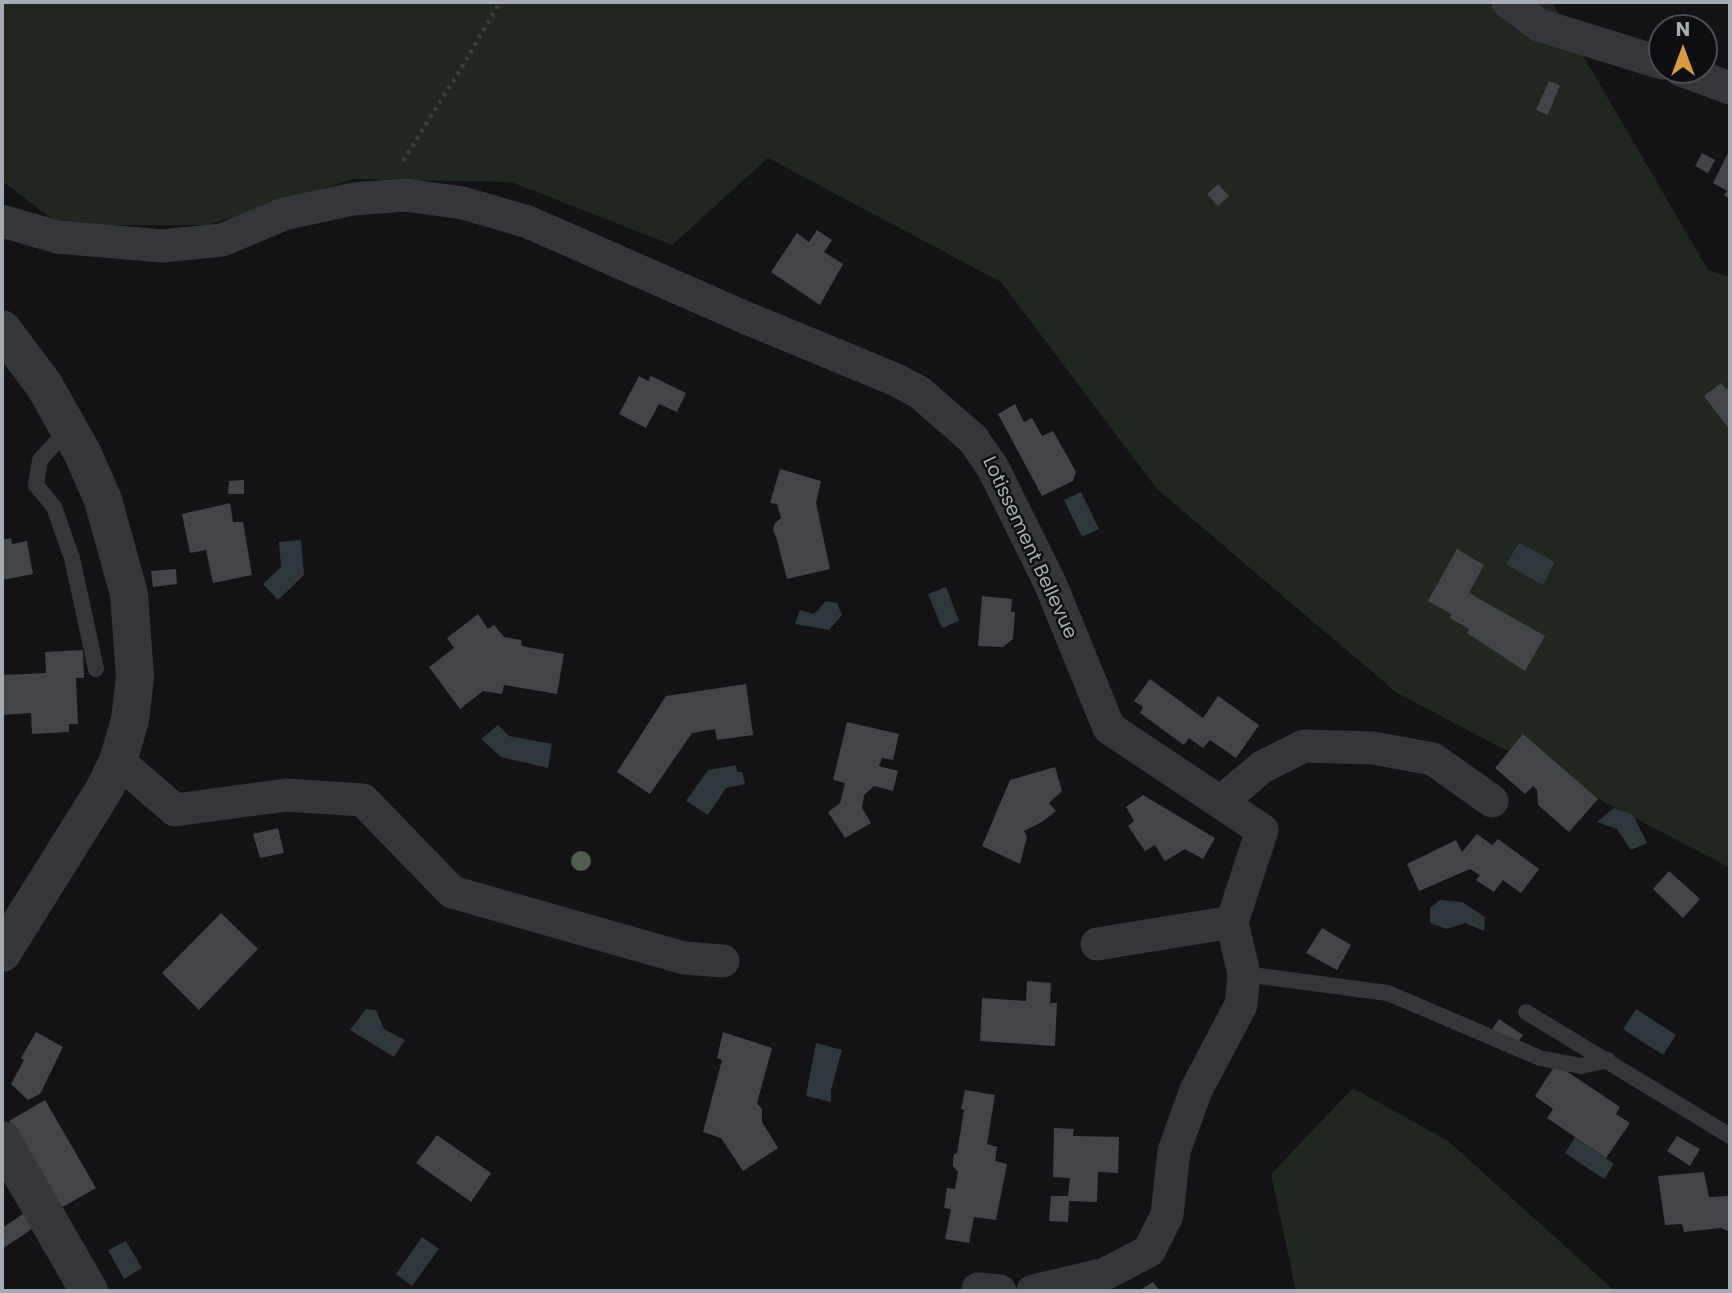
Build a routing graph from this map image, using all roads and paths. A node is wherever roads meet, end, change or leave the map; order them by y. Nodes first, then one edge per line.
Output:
1 (500, 2) edge
2 (1508, 2) edge
3 (1648, 59) edge
4 (379, 197) junction
5 (2, 221) edge
6 (2, 329) edge
7 (68, 429) junction
8 (96, 669) dead end
9 (118, 761) junction
10 (1492, 801) dead end
11 (1222, 802) junction
12 (1232, 922) junction
13 (1097, 944) dead end
14 (2, 953) edge
15 (723, 961) dead end
16 (1244, 974) junction
17 (1527, 1012) dead end
18 (1608, 1060) junction
19 (1730, 1136) edge
20 (2, 1140) edge
21 (89, 1291) edge
22 (1033, 1291) edge

1 - 4 path
2 - 3 street
4 - 5 street, Lotissement Bellevue
4 - 11 street, Lotissement Bellevue
6 - 7 street
7 - 8 lane
7 - 9 street
9 - 14 street
9 - 15 street
10 - 11 street
11 - 12 street, Lotissement Bellevue
12 - 13 street
12 - 16 street
16 - 18 lane
16 - 22 street
17 - 18 lane
18 - 19 lane
20 - 21 street

